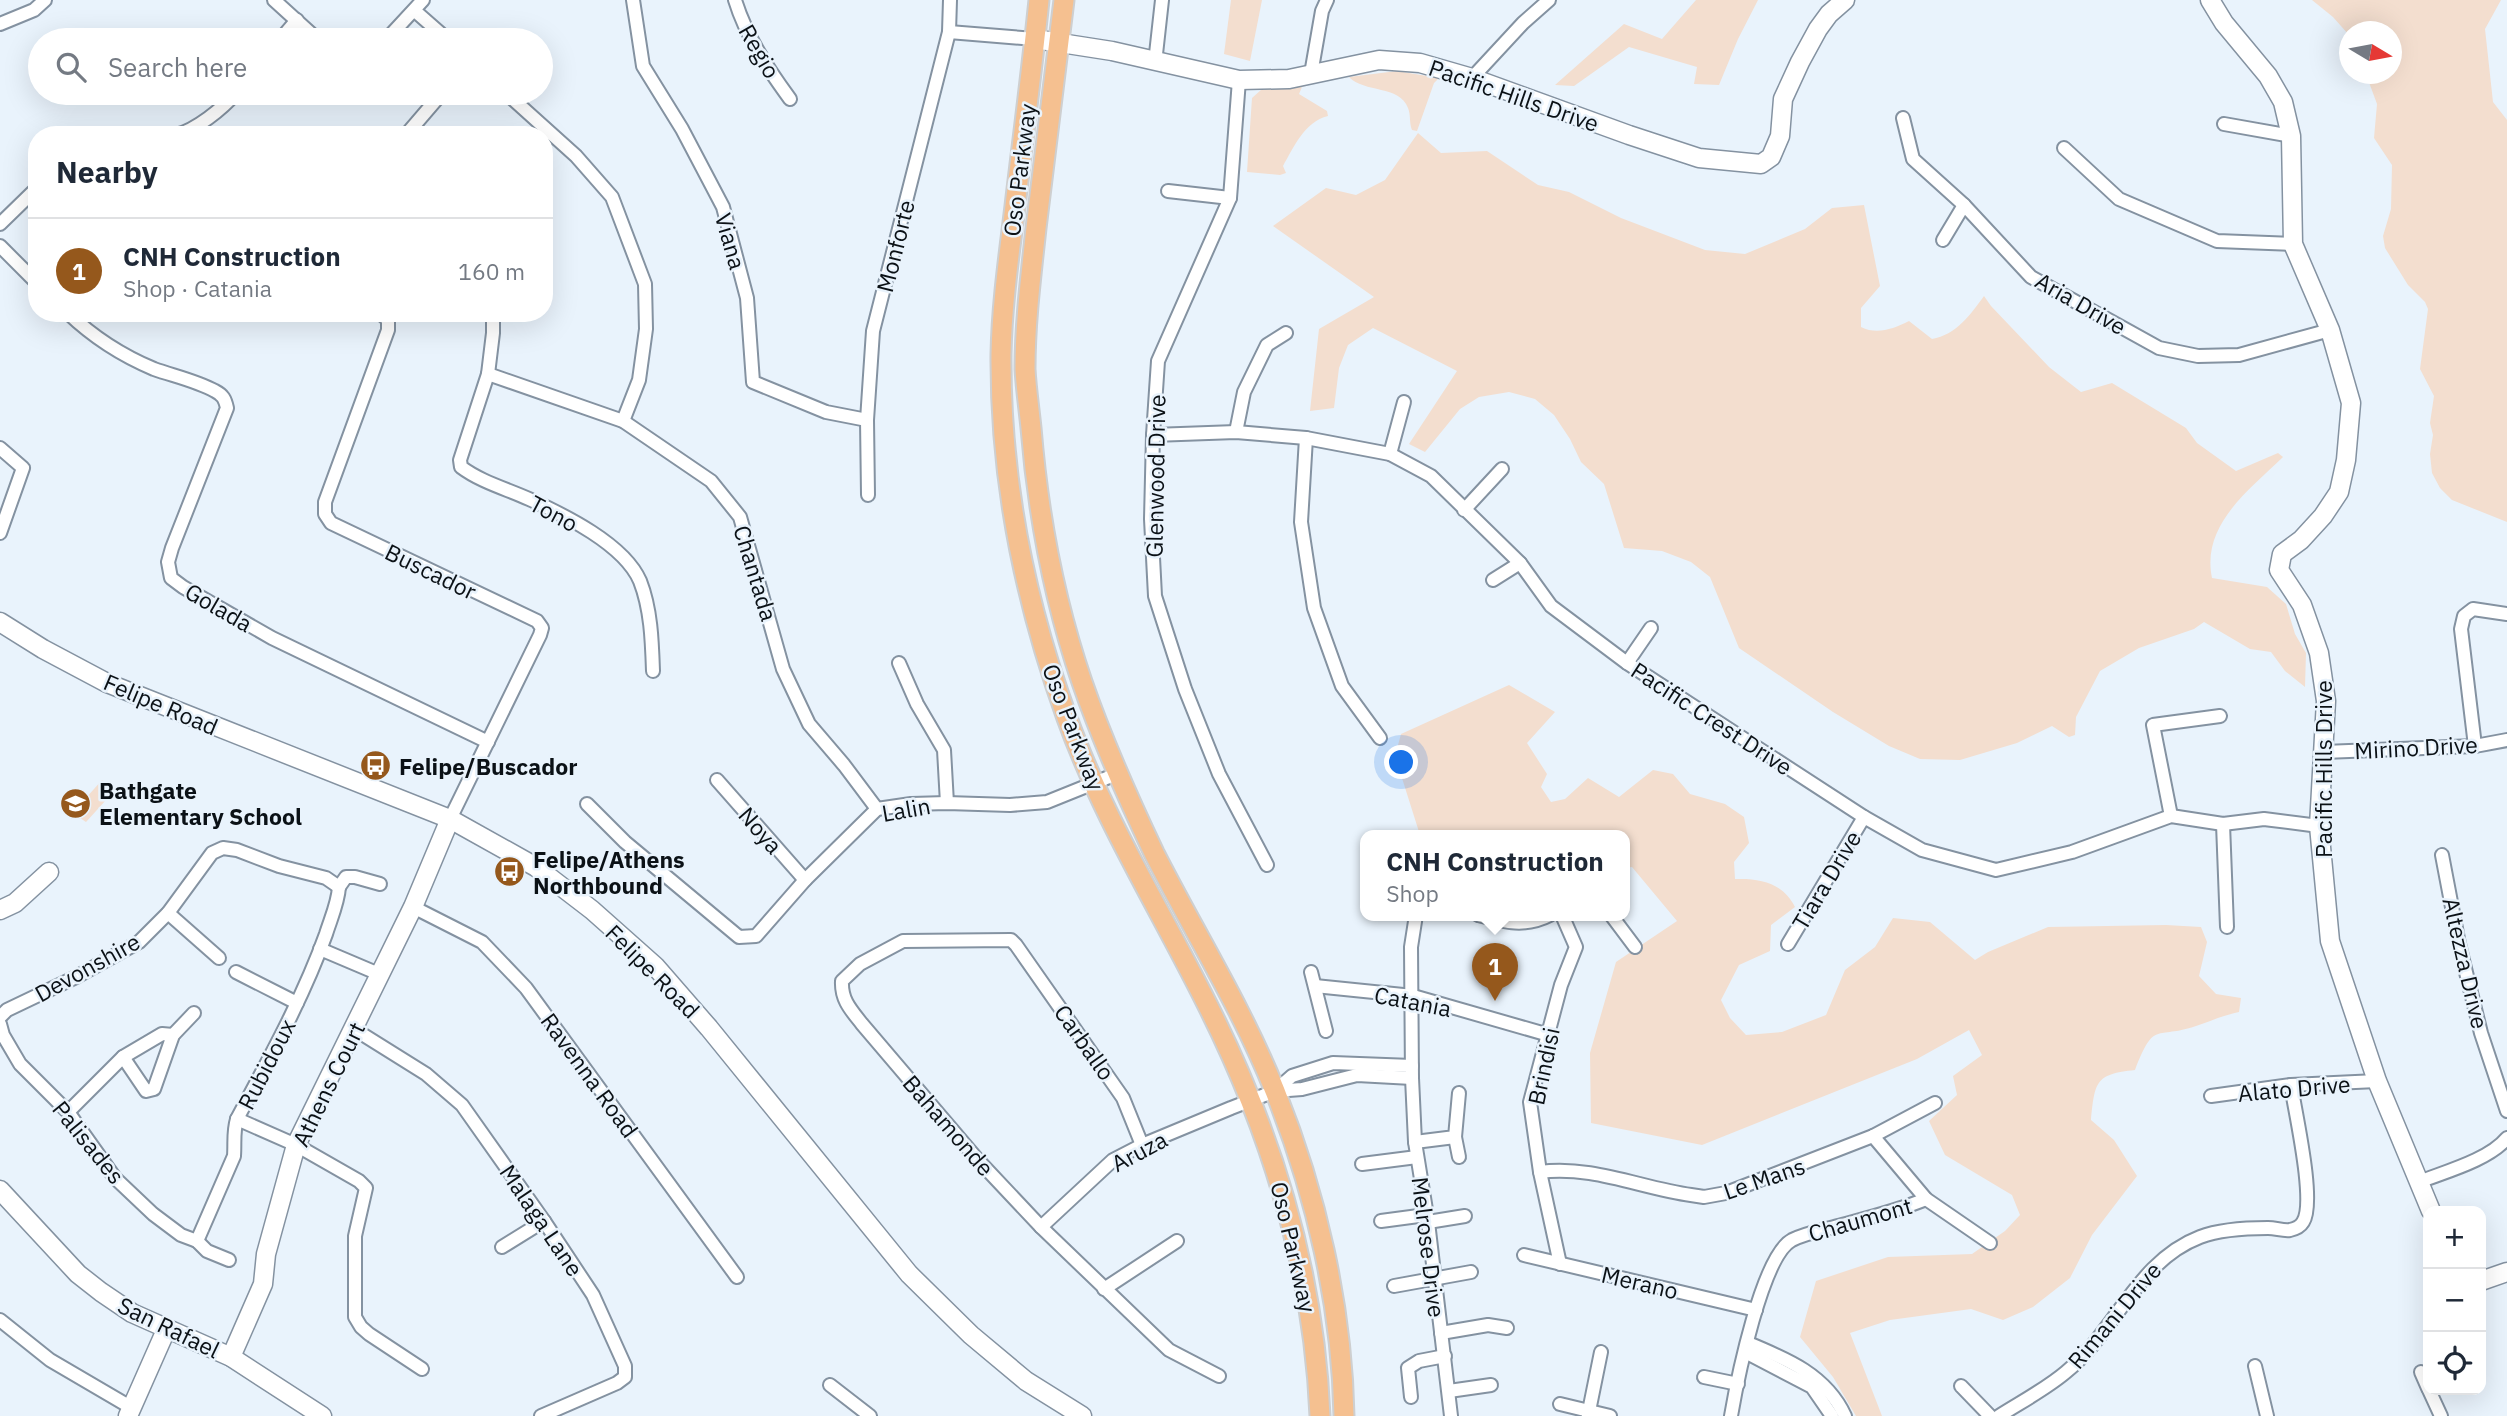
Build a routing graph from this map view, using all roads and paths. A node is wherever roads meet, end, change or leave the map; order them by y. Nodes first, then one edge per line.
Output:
1 (45, 0) edge
2 (274, 0) edge
3 (423, 0) edge
4 (633, 0) edge
5 (735, 0) edge
6 (950, 0) edge
7 (1039, 0) edge
8 (1064, 0) edge
9 (1162, 0) edge
10 (1327, 0) edge
11 (1549, 0) edge
12 (1845, 0) edge
13 (2210, 0) edge
14 (415, 11) junction
15 (297, 20) junction
16 (0, 24) edge
17 (290, 28) edge
18 (305, 28) edge
19 (398, 28) edge
20 (434, 28) edge
21 (949, 32) junction
22 (1035, 39) junction
23 (1059, 42) junction
24 (1155, 62) junction
25 (1311, 74) junction
26 (1472, 78) junction
27 (1239, 80) junction
28 (790, 99) dead end
29 (222, 105) edge
30 (432, 105) edge
31 (519, 105) edge
32 (1903, 118) dead end
33 (2224, 124) dead end
34 (194, 126) edge
35 (414, 126) edge
36 (543, 126) edge
37 (553, 135) edge
38 (2291, 136) junction
39 (2064, 148) dead end
40 (1168, 191) dead end
41 (28, 197) edge
42 (1230, 198) junction
43 (1964, 205) junction
44 (0, 224) edge
45 (1943, 240) dead end
46 (2293, 244) junction
47 (0, 246) edge
48 (28, 274) edge
49 (77, 322) edge
50 (388, 322) edge
51 (493, 322) edge
52 (2330, 330) junction
53 (1286, 332) dead end
54 (488, 374) junction
55 (1404, 402) dead end
56 (867, 420) junction
57 (623, 421) junction
58 (1236, 432) junction
59 (1153, 435) junction
60 (1306, 438) junction
61 (0, 448) edge
62 (1390, 454) junction
63 (1502, 469) dead end
64 (868, 495) dead end
65 (1464, 510) junction
66 (0, 533) edge
67 (1520, 564) junction
68 (1493, 580) dead end
69 (2507, 614) edge
70 (0, 622) edge
71 (1651, 628) dead end
72 (899, 663) dead end
73 (1627, 663) junction
74 (653, 671) dead end
75 (2220, 716) dead end
76 (1380, 738) dead end
77 (2507, 740) edge
78 (488, 742) junction
79 (2475, 746) junction
80 (2324, 752) junction
81 (1119, 773) junction
82 (717, 780) dead end
83 (1093, 783) junction
84 (947, 803) junction
85 (587, 804) dead end
86 (877, 809) junction
87 (2171, 816) junction
88 (1864, 817) junction
89 (450, 819) junction
90 (2223, 824) junction
91 (2319, 826) junction
92 (2442, 855) dead end
93 (1266, 865) dead end
94 (49, 872) dead end
95 (805, 880) junction
96 (380, 884) dead end
97 (339, 887) junction
98 (412, 907) junction
99 (0, 911) edge
100 (168, 913) junction
101 (1415, 921) edge
102 (1503, 921) edge
103 (1538, 921) edge
104 (1565, 921) edge
105 (1616, 921) edge
106 (2227, 927) dead end
107 (1788, 944) dead end
108 (1016, 945) joint
109 (1635, 947) dead end
110 (320, 949) junction
111 (219, 958) dead end
112 (236, 972) dead end
113 (1311, 972) dead end
114 (379, 974) junction
115 (1315, 986) junction
116 (1413, 996) junction
117 (297, 1003) junction
118 (194, 1013) dead end
119 (0, 1017) edge
120 (0, 1024) edge
121 (354, 1029) junction
122 (1326, 1031) dead end
123 (173, 1035) junction
124 (1549, 1035) junction
125 (123, 1057) junction
126 (1346, 1063) junction
127 (1412, 1072) junction
128 (1347, 1077) junction
129 (2377, 1081) junction
130 (2291, 1085) junction
131 (1275, 1091) junction
132 (1459, 1093) dead end
133 (2211, 1096) dead end
134 (1252, 1100) junction
135 (1935, 1103) dead end
136 (2507, 1111) edge
137 (68, 1112) junction
138 (237, 1119) junction
139 (1873, 1136) junction
140 (1455, 1137) junction
141 (2507, 1138) edge
142 (1415, 1142) junction
143 (296, 1145) junction
144 (1142, 1145) junction
145 (1417, 1157) junction
146 (1459, 1157) dead end
147 (1362, 1164) dead end
148 (1540, 1172) junction
149 (2418, 1182) junction
150 (0, 1190) edge
151 (1926, 1199) junction
152 (2429, 1206) edge
153 (1465, 1216) dead end
154 (1427, 1219) junction
155 (544, 1221) junction
156 (1381, 1221) dead end
157 (1041, 1227) junction
158 (197, 1241) junction
159 (1177, 1241) dead end
160 (1990, 1243) dead end
161 (502, 1247) dead end
162 (1524, 1255) dead end
163 (229, 1260) dead end
164 (1560, 1264) junction
165 (1471, 1272) dead end
166 (2507, 1272) edge
167 (737, 1277) dead end
168 (1433, 1278) junction
169 (2486, 1279) edge
170 (1394, 1286) dead end
171 (1104, 1289) junction
172 (1756, 1310) junction
173 (0, 1320) edge
174 (1507, 1328) dead end
175 (166, 1330) junction
176 (1441, 1333) junction
177 (1747, 1347) junction
178 (1601, 1352) dead end
179 (1445, 1356) junction
180 (231, 1357) junction
181 (2255, 1366) dead end
182 (422, 1368) dead end
183 (2421, 1372) dead end
184 (1219, 1376) dead end
185 (2423, 1376) edge
186 (1704, 1377) dead end
187 (1738, 1384) junction
188 (1815, 1384) junction
189 (830, 1385) dead end
190 (1490, 1385) dead end
191 (1961, 1386) dead end
192 (1449, 1391) junction
193 (2432, 1395) edge
194 (1411, 1397) dead end
195 (1560, 1404) dead end
196 (130, 1412) edge
197 (1588, 1414) edge
198 (322, 1416) edge
199 (541, 1416) edge
200 (870, 1416) edge
201 (1082, 1416) edge
202 (1320, 1416) edge
203 (1345, 1416) edge
204 (1451, 1416) edge
205 (1610, 1416) edge
206 (1731, 1416) edge
207 (1832, 1416) edge
208 (1845, 1416) edge
209 (1990, 1416) edge
210 (1999, 1416) edge
211 (2267, 1416) edge
212 (2441, 1416) edge

1 - 16 street
2 - 15 street
3 - 14 street
4 - 56 street, Viana
5 - 28 street, Regio
6 - 21 street, Monforte
7 - 22 main road, Oso Parkway
8 - 23 main road, Oso Parkway
9 - 24 street
10 - 25 street
11 - 26 street
12 - 26 street, Pacific Hills Drive
13 - 38 street, Pacific Hills Drive
14 - 19 street
14 - 20 street
15 - 17 street
15 - 18 street
21 - 22 street
21 - 56 street, Monforte
22 - 23 street, Pacific Hills Drive
22 - 83 main road, Oso Parkway
23 - 24 street, Pacific Hills Drive
23 - 81 main road, Oso Parkway
24 - 27 street, Pacific Hills Drive
25 - 26 street, Pacific Hills Drive
25 - 27 street, Pacific Hills Drive
27 - 42 street, Glenwood Drive
29 - 34 street
30 - 35 street
31 - 36 street
32 - 43 street, Aria Drive
33 - 38 street
37 - 57 street
38 - 46 street, Pacific Hills Drive
39 - 46 street
40 - 42 street
41 - 44 street
42 - 59 street, Glenwood Drive
43 - 45 street
43 - 52 street, Aria Drive
46 - 52 street, Pacific Hills Drive
47 - 48 street
49 - 78 street, Golada
50 - 78 street, Buscador
51 - 54 street
52 - 80 street, Pacific Hills Drive
53 - 58 street
54 - 57 street, Chantada
54 - 74 street, Tono
55 - 62 street
56 - 64 street, Monforte
57 - 86 street, Chantada
58 - 59 street, Pacific Crest Drive
58 - 60 street, Pacific Crest Drive
59 - 93 street, Glenwood Drive
60 - 62 street, Pacific Crest Drive
60 - 76 street
61 - 66 street
62 - 65 street, Pacific Crest Drive
63 - 65 street
65 - 67 street, Pacific Crest Drive
67 - 68 street
67 - 73 street, Pacific Crest Drive
69 - 79 street
70 - 89 street, Felipe Road
71 - 73 street
72 - 84 street
73 - 88 street, Pacific Crest Drive
75 - 87 street
77 - 79 street, Mirino Drive
78 - 89 street, Buscador
79 - 80 street, Mirino Drive
80 - 91 street, Pacific Hills Drive
81 - 83 street, Lalin
81 - 131 main road, Oso Parkway
82 - 95 street, Noya
83 - 84 street, Lalin
83 - 134 main road, Oso Parkway
84 - 86 street, Lalin
85 - 95 street, Lalin
86 - 95 street, Lalin
87 - 88 street, Pacific Crest Drive
87 - 90 street, Pacific Crest Drive
88 - 107 street, Tiara Drive
89 - 98 street, Athens Court
89 - 201 street, Felipe Road
90 - 91 street, Pacific Crest Drive
90 - 106 street
91 - 129 street, Pacific Hills Drive
92 - 136 street, Altezza Drive
94 - 99 street
96 - 97 street
97 - 100 street, Devonshire
97 - 110 street, Rubidoux
98 - 114 street, Athens Court
98 - 167 street, Ravenna Road
100 - 111 street
100 - 119 street, Devonshire
101 - 116 street, Melrose Drive
102 - 103 street
104 - 124 street, Brindisi
105 - 109 street
108 - 144 street, Carballo
108 - 157 street, Bahamonde
110 - 114 street
110 - 117 street, Rubidoux
112 - 117 street
113 - 115 street
114 - 121 street, Athens Court
115 - 116 street, Catania
115 - 122 street
116 - 124 street, Catania
116 - 127 street, Melrose Drive
117 - 138 street, Rubidoux
118 - 123 street
120 - 137 street, Palisades
121 - 143 street, Athens Court
121 - 155 street, Malaga Lane
123 - 125 street
123 - 125 street
124 - 148 street, Brindisi
125 - 137 street
126 - 127 street
126 - 128 street
126 - 131 street
127 - 128 street
127 - 142 street, Melrose Drive
128 - 131 street
129 - 130 street, Alato Drive
129 - 149 street, Pacific Hills Drive
130 - 133 street, Alato Drive
130 - 210 street, Rimani Drive
131 - 134 street, Aruza
131 - 203 main road, Oso Parkway
132 - 140 street
134 - 144 street, Aruza
134 - 202 main road, Oso Parkway
135 - 139 street, Le Mans
137 - 158 street, Palisades
138 - 143 street
138 - 158 street, Rubidoux
139 - 148 street, Le Mans
139 - 151 street
140 - 142 street
140 - 146 street
141 - 149 street
142 - 145 street, Melrose Drive
143 - 180 street, Athens Court
143 - 182 street
144 - 157 street, Aruza
145 - 147 street
145 - 154 street, Melrose Drive
148 - 164 street, Brindisi
149 - 152 street, Pacific Hills Drive
150 - 175 street, San Rafael
151 - 160 street
151 - 172 street, Chaumont
153 - 154 street
154 - 156 street
154 - 168 street, Melrose Drive
155 - 161 street
155 - 199 street, Malaga Lane
157 - 171 street, Bahamonde
158 - 163 street, Palisades
159 - 171 street
162 - 164 street, Merano
164 - 172 street, Merano
165 - 168 street
166 - 169 street
168 - 170 street
168 - 176 street, Melrose Drive
171 - 184 street, Bahamonde
172 - 177 street, Chaumont
173 - 196 street
174 - 176 street
175 - 180 street, San Rafael
175 - 196 street
176 - 179 street, Melrose Drive
177 - 187 street
177 - 188 street
178 - 197 street
179 - 192 street, Melrose Drive
179 - 194 street
180 - 198 street, San Rafael
181 - 211 street
183 - 185 street
186 - 187 street
187 - 206 street
188 - 207 street
188 - 208 street
189 - 200 street
190 - 192 street
191 - 209 street
192 - 204 street, Melrose Drive
193 - 212 street
195 - 197 street
197 - 205 street

